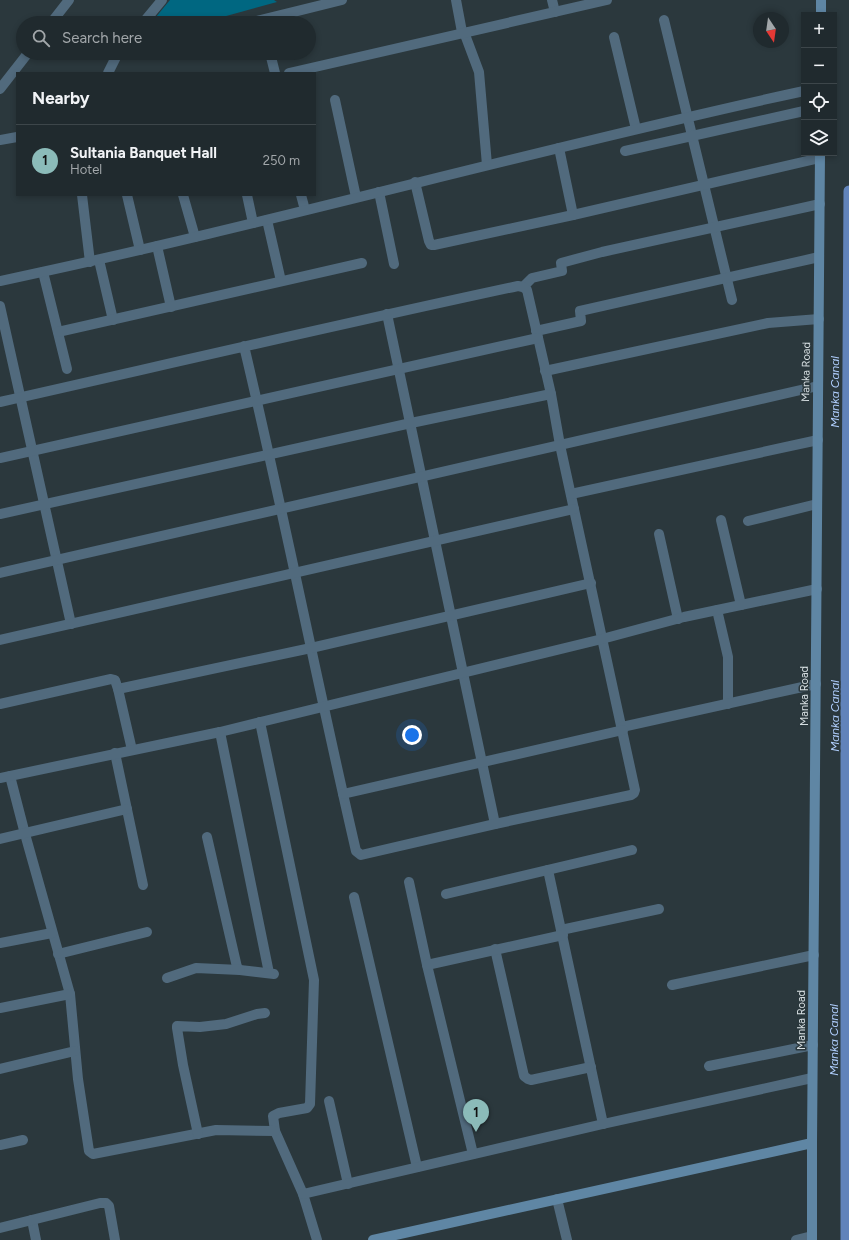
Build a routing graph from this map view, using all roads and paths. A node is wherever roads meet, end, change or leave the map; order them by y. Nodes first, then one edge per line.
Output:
1 (69, 0) edge
2 (162, 0) edge
3 (342, 0) edge
4 (456, 0) edge
5 (552, 0) edge
6 (607, 0) edge
7 (821, 0) edge
8 (555, 12) junction
9 (821, 12) edge
10 (56, 16) edge
11 (149, 16) edge
12 (284, 16) edge
13 (664, 20) dead end
14 (463, 32) junction
15 (614, 37) dead end
16 (23, 60) edge
17 (114, 60) edge
18 (272, 60) edge
19 (108, 72) edge
20 (275, 72) edge
21 (293, 72) edge
22 (0, 89) edge
23 (801, 92) edge
24 (335, 100) dead end
25 (801, 112) edge
26 (687, 116) junction
27 (636, 129) junction
28 (692, 136) junction
29 (16, 137) edge
30 (0, 140) edge
31 (559, 148) junction
32 (625, 151) dead end
33 (820, 156) edge
34 (487, 165) junction
35 (415, 182) junction
36 (704, 185) junction
37 (379, 192) junction
38 (82, 196) edge
39 (127, 196) edge
40 (183, 196) edge
41 (246, 196) edge
42 (301, 196) edge
43 (356, 198) junction
44 (820, 204) junction
45 (305, 210) junction
46 (573, 215) junction
47 (267, 220) junction
48 (253, 223) junction
49 (714, 227) junction
50 (195, 237) junction
51 (157, 246) junction
52 (140, 250) junction
53 (819, 257) junction
54 (94, 261) junction
55 (362, 263) dead end
56 (394, 264) dead end
57 (43, 272) junction
58 (727, 277) junction
59 (0, 281) edge
60 (281, 281) junction
61 (523, 287) junction
62 (732, 300) dead end
63 (0, 306) edge
64 (171, 307) junction
65 (387, 314) junction
66 (819, 319) junction
67 (114, 320) junction
68 (58, 332) junction
69 (537, 334) junction
70 (244, 346) junction
71 (5, 348) edge
72 (67, 369) dead end
73 (399, 370) junction
74 (545, 371) junction
75 (818, 386) junction
76 (551, 394) junction
77 (20, 397) junction
78 (257, 401) junction
79 (0, 402) edge
80 (411, 423) junction
81 (818, 440) junction
82 (560, 445) junction
83 (32, 452) junction
84 (268, 454) junction
85 (0, 458) edge
86 (422, 477) junction
87 (571, 494) junction
88 (44, 504) junction
89 (817, 504) junction
90 (281, 509) junction
91 (574, 509) junction
92 (0, 514) edge
93 (721, 520) dead end
94 (748, 521) dead end
95 (659, 534) dead end
96 (436, 541) junction
97 (57, 560) junction
98 (295, 572) junction
99 (0, 573) edge
100 (590, 583) junction
101 (817, 589) junction
102 (741, 605) junction
103 (717, 610) junction
104 (451, 616) junction
105 (678, 619) junction
106 (71, 624) junction
107 (602, 639) junction
108 (0, 640) edge
109 (310, 648) junction
110 (463, 672) junction
111 (816, 684) junction
112 (118, 689) junction
113 (0, 704) edge
114 (728, 704) junction
115 (323, 707) junction
116 (260, 722) junction
117 (622, 728) junction
118 (220, 732) junction
119 (132, 750) junction
120 (116, 753) junction
121 (482, 762) junction
122 (5, 777) edge
123 (342, 794) junction
124 (127, 809) junction
125 (496, 824) junction
126 (25, 834) junction
127 (207, 837) dead end
128 (0, 839) edge
129 (632, 850) dead end
130 (548, 870) junction
131 (409, 882) dead end
132 (142, 885) dead end
133 (446, 894) dead end
134 (354, 897) dead end
135 (659, 909) dead end
136 (147, 932) dead end
137 (52, 933) junction
138 (562, 933) junction
139 (0, 943) edge
140 (495, 950) junction
141 (58, 954) junction
142 (814, 955) junction
143 (427, 965) junction
144 (240, 970) junction
145 (167, 978) dead end
146 (672, 985) dead end
147 (70, 994) junction
148 (0, 1008) edge
149 (265, 1013) dead end
150 (813, 1045) junction
151 (75, 1051) junction
152 (709, 1066) dead end
153 (591, 1067) junction
154 (0, 1069) edge
155 (812, 1078) junction
156 (329, 1101) dead end
157 (603, 1124) junction
158 (275, 1131) junction
159 (198, 1134) junction
160 (23, 1140) dead end
161 (812, 1143) junction
162 (0, 1145) edge
163 (473, 1154) junction
164 (416, 1168) junction
165 (348, 1184) junction
166 (303, 1194) junction
167 (557, 1199) junction
168 (32, 1220) junction
169 (0, 1228) edge
170 (812, 1238) edge
171 (36, 1240) edge
172 (115, 1240) edge
173 (317, 1240) edge
174 (373, 1240) edge
175 (567, 1240) edge
176 (796, 1240) edge

1 - 10 street
2 - 11 street
3 - 12 street
4 - 14 street
5 - 8 street
6 - 8 street
7 - 9 main road
8 - 14 street
13 - 26 street
14 - 21 street
14 - 34 street
15 - 27 street
16 - 22 street
17 - 19 street
18 - 20 street
23 - 26 street
24 - 43 street
25 - 28 street
26 - 27 street
26 - 28 street
27 - 31 street
28 - 32 street
28 - 36 street
29 - 30 street
31 - 34 street
31 - 46 street
33 - 36 street
33 - 44 main road, Manka Road
34 - 35 street
35 - 37 street
35 - 46 street
36 - 46 street
36 - 49 street
37 - 43 street
37 - 56 street
38 - 54 street
39 - 52 street
40 - 50 street
41 - 48 street
42 - 45 street
43 - 45 street
44 - 49 street
44 - 53 main road, Manka Road
45 - 47 street
47 - 48 street
47 - 60 street
48 - 50 street
49 - 58 street
49 - 61 street
50 - 51 street
51 - 52 street
51 - 64 street
52 - 54 street
53 - 58 street
53 - 66 main road, Manka Road
54 - 57 street
54 - 67 street
55 - 60 street
57 - 59 street
57 - 68 street
58 - 62 street
58 - 69 street
60 - 64 street
61 - 65 street
61 - 69 street
63 - 71 street
64 - 67 street
65 - 70 street
65 - 73 street
66 - 74 street
66 - 75 main road, Manka Road
67 - 68 street
68 - 72 street
69 - 73 street
69 - 74 street
70 - 77 street
70 - 78 street
71 - 77 street
73 - 78 street
73 - 80 street
74 - 76 street
75 - 81 main road, Manka Road
75 - 82 street
76 - 80 street
76 - 82 street
77 - 79 street
77 - 83 street
78 - 83 street
78 - 84 street
80 - 84 street
80 - 86 street
81 - 87 street
81 - 89 main road, Manka Road
82 - 86 street
82 - 87 street
83 - 85 street
83 - 88 street
84 - 88 street
84 - 90 street
86 - 90 street
86 - 96 street
87 - 91 street
88 - 92 street
88 - 97 street
89 - 94 street
89 - 101 main road, Manka Road
90 - 97 street
90 - 98 street
91 - 96 street
91 - 100 street
93 - 102 street
95 - 105 street
96 - 98 street
96 - 104 street
97 - 99 street
97 - 106 street
98 - 106 street
98 - 109 street
100 - 104 street
100 - 107 street
101 - 102 street
101 - 111 main road, Manka Road
102 - 103 street
103 - 105 street
103 - 114 street
104 - 109 street
104 - 110 street
105 - 107 street
106 - 108 street
107 - 110 street
107 - 117 street
109 - 112 street
109 - 115 street
110 - 115 street
110 - 121 street
111 - 114 street
111 - 142 main road, Manka Road
112 - 113 street
112 - 119 street
114 - 117 street
115 - 116 street
115 - 123 street
116 - 118 street
116 - 158 street
117 - 121 street
117 - 125 street
118 - 119 street
118 - 144 street
119 - 120 street
120 - 122 street
120 - 124 street
121 - 123 street
121 - 125 street
122 - 126 street
123 - 125 street
124 - 126 street
124 - 132 street
126 - 128 street
126 - 137 street
127 - 144 street
129 - 130 street
130 - 133 street
130 - 138 street
131 - 143 street
134 - 164 street
135 - 138 street
136 - 141 street
137 - 139 street
137 - 141 street
138 - 140 street
138 - 153 street
140 - 143 street
140 - 153 street
141 - 147 street
142 - 146 street
142 - 150 main road, Manka Road
143 - 163 street
144 - 145 street
147 - 148 street
147 - 151 street
149 - 159 street
150 - 152 street
150 - 155 main road, Manka Road
151 - 154 street
151 - 159 street
153 - 157 street
155 - 157 street
155 - 161 main road, Manka Road
156 - 165 street
157 - 163 street
158 - 159 street
158 - 166 street
160 - 162 street
161 - 167 main road
161 - 170 main road, Manka Road
163 - 164 street
164 - 165 street
165 - 166 street
166 - 173 street
167 - 174 main road
167 - 175 street
168 - 169 street
168 - 171 street
168 - 172 street
170 - 176 street

